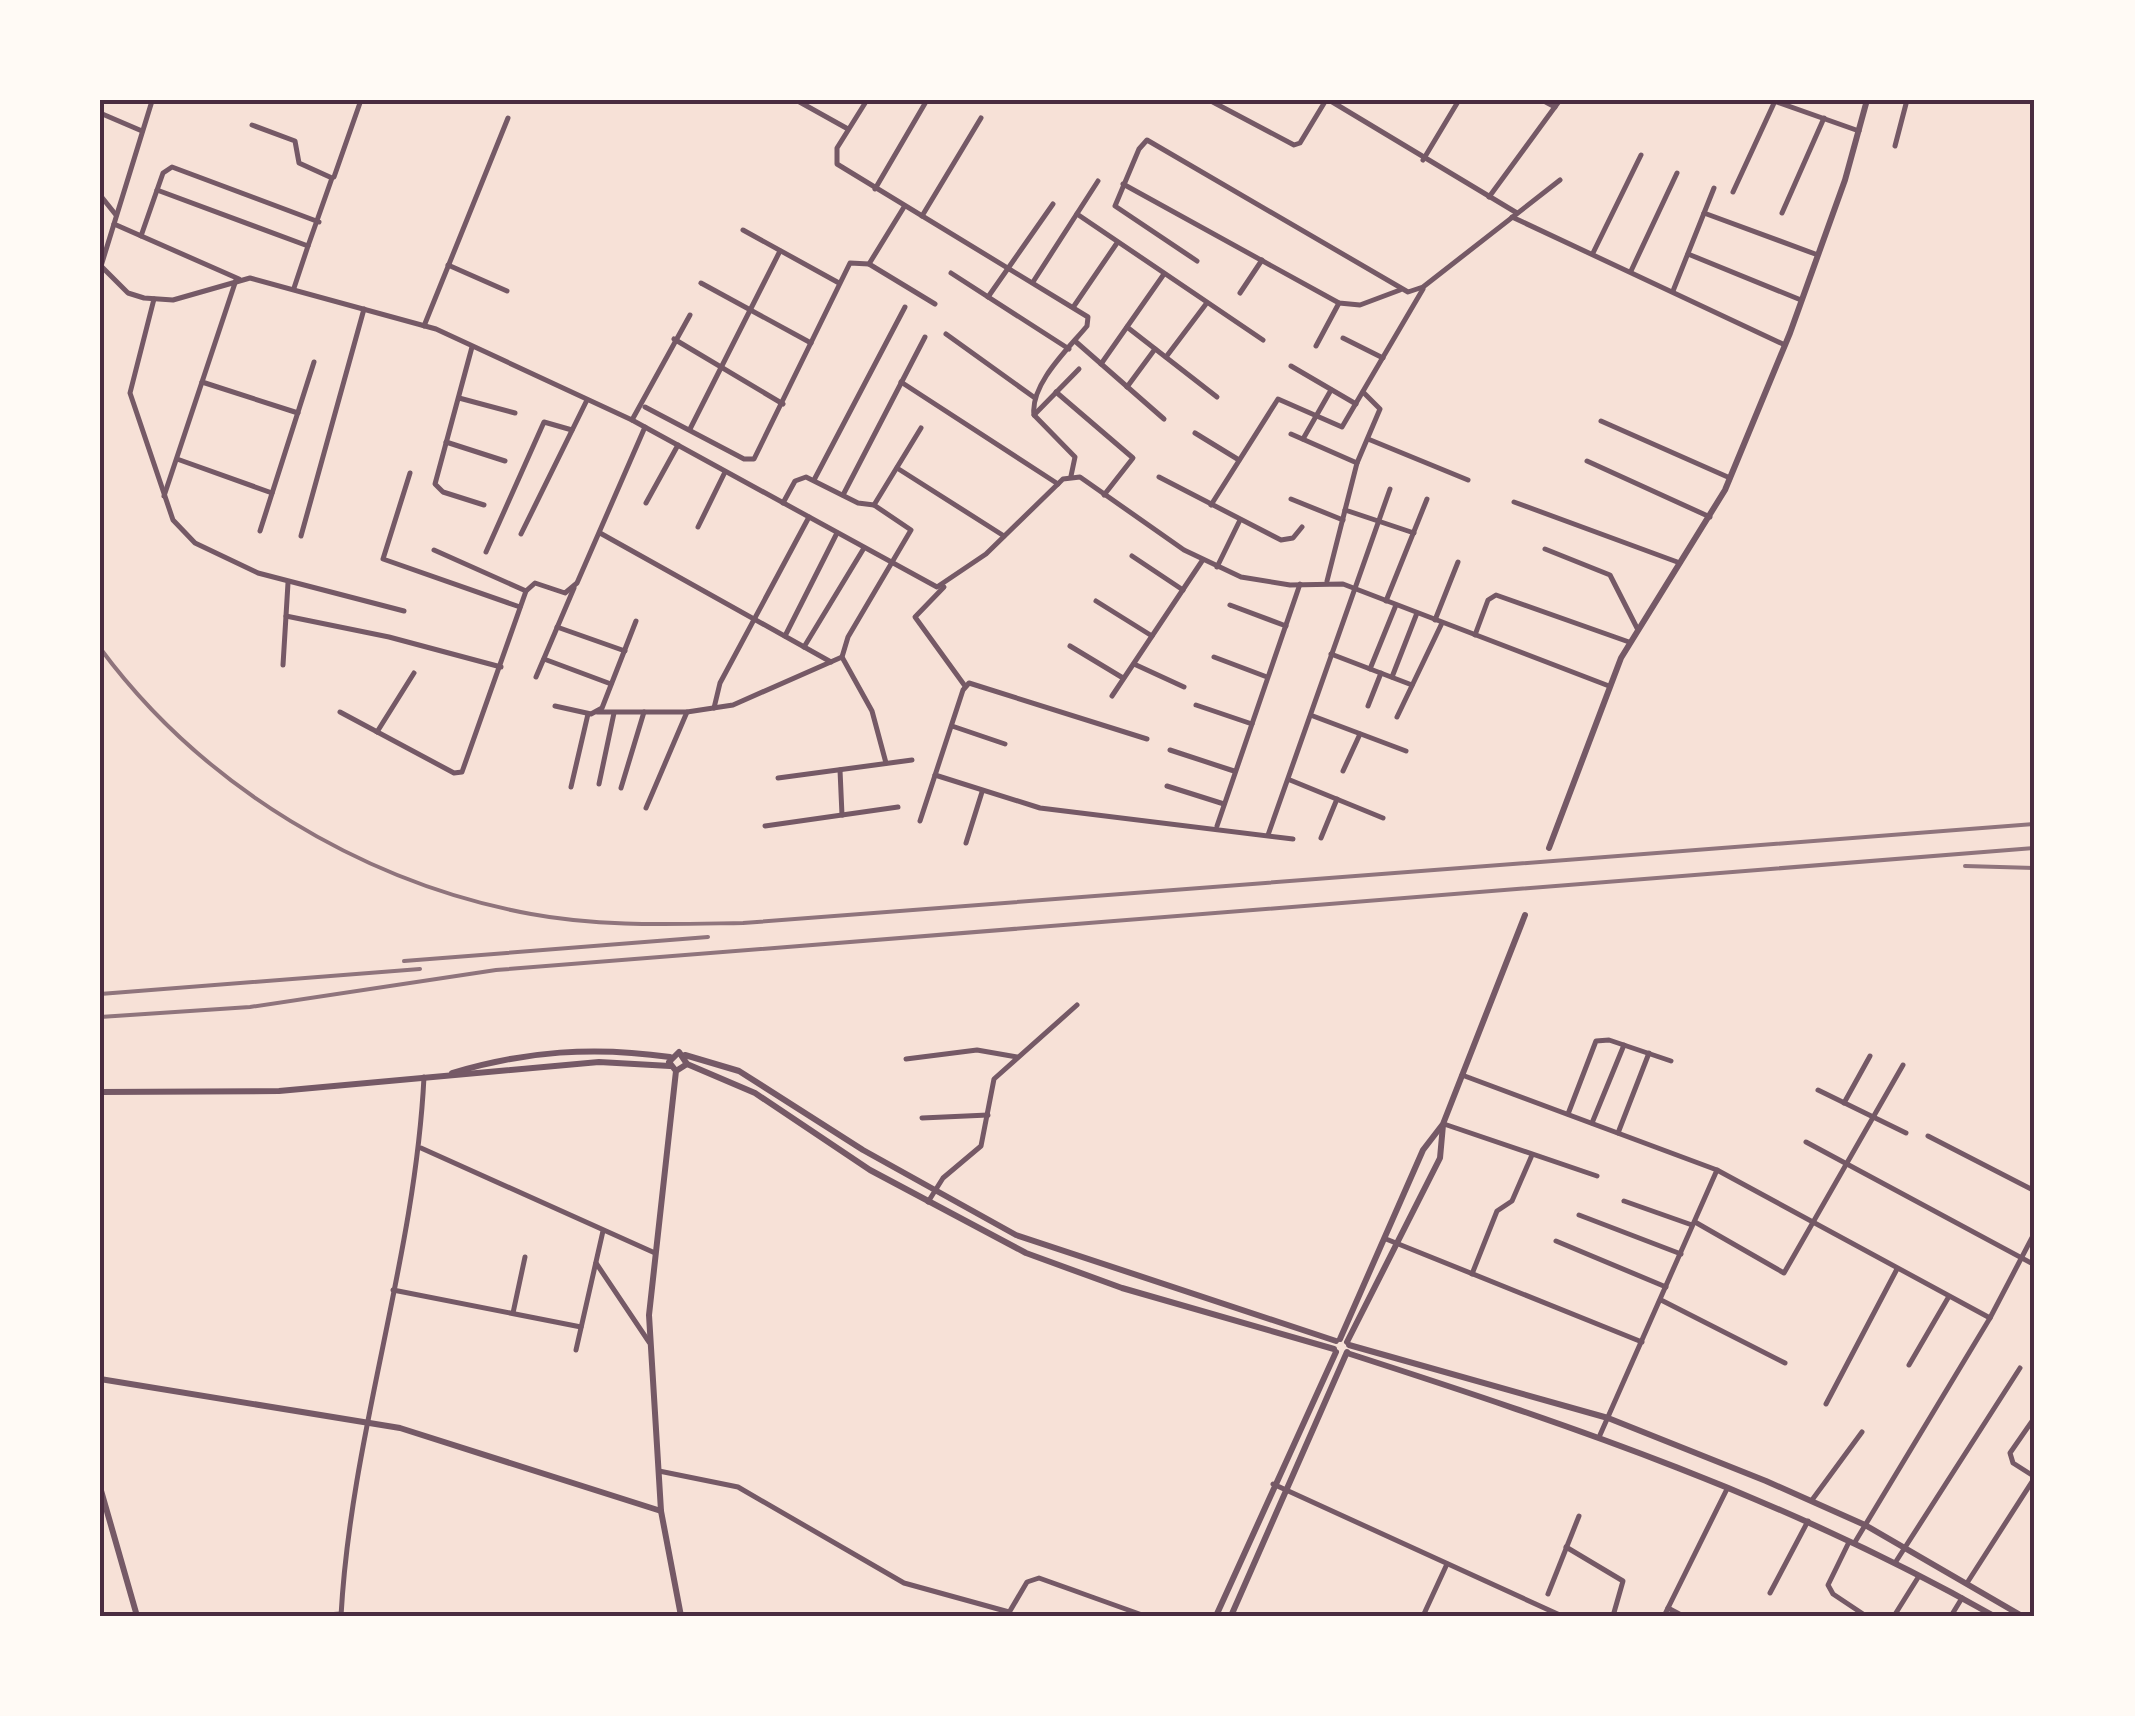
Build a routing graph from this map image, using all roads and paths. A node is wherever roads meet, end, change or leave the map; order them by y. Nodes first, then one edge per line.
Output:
1 (361, 100) edge
2 (796, 100) edge
3 (866, 100) edge
4 (927, 100) edge
5 (1209, 100) edge
6 (1328, 100) edge
7 (1348, 100) edge
8 (1460, 100) edge
9 (1542, 100) edge
10 (1560, 100) edge
11 (1868, 100) edge
12 (1907, 100) edge
13 (152, 101) edge
14 (1773, 101) edge
15 (1555, 107) junction
16 (1344, 109) junction
17 (100, 113) edge
18 (508, 118) dead end
19 (981, 118) dead end
20 (1824, 118) junction
21 (252, 125) dead end
22 (848, 129) junction
23 (1859, 130) junction
24 (142, 131) junction
25 (1895, 146) dead end
26 (1641, 155) dead end
27 (1423, 160) junction
28 (1678, 173) dead end
29 (1560, 180) dead end
30 (1098, 181) dead end
31 (332, 182) junction
32 (1123, 184) junction
33 (876, 188) junction
34 (1714, 188) dead end
35 (157, 190) junction
36 (1734, 192) dead end
37 (100, 195) edge
38 (1488, 197) junction
39 (1053, 204) dead end
40 (904, 206) junction
41 (1704, 213) junction
42 (1782, 213) dead end
43 (1077, 214) junction
44 (116, 215) junction
45 (1515, 215) junction
46 (922, 216) junction
47 (318, 222) junction
48 (114, 224) junction
49 (743, 230) dead end
50 (140, 236) junction
51 (1118, 242) junction
52 (308, 246) junction
53 (780, 251) junction
54 (1593, 253) junction
55 (1688, 254) junction
56 (1818, 255) junction
57 (1262, 260) junction
58 (1197, 261) dead end
59 (869, 264) junction
60 (448, 265) junction
61 (100, 266) edge
62 (1009, 268) junction
63 (1631, 271) junction
64 (951, 273) dead end
65 (1164, 274) junction
66 (237, 279) junction
67 (1033, 282) junction
68 (701, 283) dead end
69 (838, 283) junction
70 (294, 288) junction
71 (1423, 288) junction
72 (1400, 290) junction
73 (507, 291) dead end
74 (1673, 291) junction
75 (1240, 293) dead end
76 (988, 297) junction
77 (154, 299) junction
78 (1802, 300) junction
79 (1207, 303) junction
80 (1339, 303) junction
81 (935, 304) dead end
82 (1074, 306) junction
83 (905, 307) dead end
84 (364, 309) junction
85 (750, 310) junction
86 (690, 314) dead end
87 (424, 326) junction
88 (1126, 328) junction
89 (946, 334) dead end
90 (925, 337) dead end
91 (1343, 338) dead end
92 (674, 339) junction
93 (1262, 340) dead end
94 (1074, 341) junction
95 (811, 343) junction
96 (1785, 345) junction
97 (472, 346) junction
98 (1316, 346) dead end
99 (1068, 349) junction
100 (1156, 349) junction
101 (1166, 357) junction
102 (1382, 358) junction
103 (314, 362) dead end
104 (1101, 364) junction
105 (720, 366) junction
106 (1291, 366) dead end
107 (1079, 369) dead end
108 (202, 382) junction
109 (901, 382) junction
110 (1127, 387) junction
111 (1331, 390) junction
112 (1056, 392) junction
113 (1363, 392) junction
114 (1218, 397) dead end
115 (459, 398) junction
116 (1035, 398) junction
117 (587, 400) junction
118 (783, 404) junction
119 (1356, 404) junction
120 (646, 408) dead end
121 (515, 413) dead end
122 (298, 414) junction
123 (1034, 415) junction
124 (1316, 416) junction
125 (1164, 419) dead end
126 (632, 420) junction
127 (1601, 421) dead end
128 (645, 427) junction
129 (921, 428) dead end
130 (690, 429) junction
131 (572, 430) junction
132 (1195, 433) dead end
133 (1292, 434) dead end
134 (1303, 439) junction
135 (1368, 440) junction
136 (446, 442) junction
137 (678, 445) junction
138 (176, 458) junction
139 (1239, 460) junction
140 (506, 461) dead end
141 (1586, 462) dead end
142 (1357, 463) junction
143 (897, 468) junction
144 (726, 471) junction
145 (410, 473) dead end
146 (1071, 476) junction
147 (1159, 477) dead end
148 (1730, 478) junction
149 (814, 480) junction
150 (1468, 480) dead end
151 (1058, 484) junction
152 (1390, 489) dead end
153 (272, 494) junction
154 (843, 495) junction
155 (1104, 495) junction
156 (162, 499) junction
157 (1428, 499) dead end
158 (1291, 500) dead end
159 (1514, 502) dead end
160 (646, 503) dead end
161 (783, 503) junction
162 (484, 505) dead end
163 (874, 505) junction
164 (1211, 505) junction
165 (1345, 510) junction
166 (809, 517) junction
167 (1710, 517) junction
168 (1240, 520) junction
169 (1343, 520) junction
170 (1380, 522) junction
171 (1302, 527) dead end
172 (698, 528) dead end
173 (260, 531) dead end
174 (600, 532) junction
175 (837, 533) junction
176 (1414, 533) junction
177 (521, 534) dead end
178 (301, 536) dead end
179 (1004, 536) junction
180 (864, 548) junction
181 (1545, 549) dead end
182 (434, 550) dead end
183 (486, 552) dead end
184 (1132, 556) dead end
185 (1202, 560) junction
186 (1458, 562) dead end
187 (1680, 563) junction
188 (891, 564) junction
189 (1217, 567) junction
190 (1327, 581) junction
191 (288, 583) junction
192 (1300, 584) junction
193 (945, 586) junction
194 (574, 587) junction
195 (1183, 590) junction
196 (1357, 590) junction
197 (526, 591) junction
198 (1096, 600) dead end
199 (1386, 601) junction
200 (1230, 605) dead end
201 (1396, 605) junction
202 (520, 607) junction
203 (404, 610) dead end
204 (1417, 613) junction
205 (286, 616) junction
206 (754, 619) junction
207 (1438, 621) junction
208 (636, 622) dead end
209 (1286, 626) junction
210 (557, 627) junction
211 (1637, 628) junction
212 (1475, 635) junction
213 (785, 636) junction
214 (1152, 636) junction
215 (1630, 642) junction
216 (1070, 646) dead end
217 (804, 647) junction
218 (625, 651) junction
219 (1331, 654) junction
220 (1214, 657) dead end
221 (544, 658) junction
222 (842, 658) junction
223 (831, 662) junction
224 (283, 664) dead end
225 (1134, 664) junction
226 (500, 668) junction
227 (1370, 669) junction
228 (414, 673) dead end
229 (1381, 673) junction
230 (536, 677) dead end
231 (1268, 677) junction
232 (1124, 678) junction
233 (1392, 678) junction
234 (612, 684) junction
235 (1412, 685) junction
236 (965, 686) junction
237 (1184, 687) dead end
238 (1610, 687) junction
239 (1112, 696) dead end
240 (1196, 705) dead end
241 (555, 706) dead end
242 (1368, 706) dead end
243 (714, 708) junction
244 (340, 712) dead end
245 (597, 712) junction
246 (614, 712) junction
247 (644, 712) junction
248 (687, 712) junction
249 (588, 714) junction
250 (1313, 716) junction
251 (1397, 717) dead end
252 (1252, 724) junction
253 (952, 726) junction
254 (377, 732) junction
255 (1360, 734) junction
256 (1147, 739) dead end
257 (1005, 744) dead end
258 (1170, 750) dead end
259 (1406, 751) dead end
260 (912, 760) dead end
261 (886, 764) junction
262 (840, 770) junction
263 (1343, 770) dead end
264 (1235, 771) junction
265 (935, 775) junction
266 (778, 778) dead end
267 (1290, 780) junction
268 (599, 784) dead end
269 (571, 786) dead end
270 (1167, 786) dead end
271 (621, 788) dead end
272 (982, 792) junction
273 (1337, 799) junction
274 (1224, 804) junction
275 (898, 807) dead end
276 (646, 808) dead end
277 (842, 815) junction
278 (1383, 818) dead end
279 (920, 820) dead end
280 (765, 826) dead end
281 (1217, 826) junction
282 (1268, 835) junction
283 (1321, 838) dead end
284 (1293, 839) dead end
285 (966, 844) dead end
286 (1549, 848) dead end
287 (1525, 915) dead end
288 (1077, 1005) dead end
289 (1624, 1045) junction
290 (1649, 1054) junction
291 (1870, 1056) dead end
292 (1016, 1058) junction
293 (906, 1059) dead end
294 (686, 1060) junction
295 (1672, 1061) dead end
296 (672, 1065) junction
297 (1904, 1065) dead end
298 (1462, 1075) junction
299 (441, 1076) junction
300 (424, 1077) junction
301 (1818, 1090) dead end
302 (100, 1092) edge
303 (1844, 1102) junction
304 (988, 1114) junction
305 (1568, 1114) junction
306 (1874, 1116) junction
307 (922, 1118) dead end
308 (1592, 1123) junction
309 (1443, 1124) junction
310 (1618, 1133) junction
311 (1906, 1134) dead end
312 (1928, 1136) dead end
313 (1806, 1142) dead end
314 (421, 1148) junction
315 (1533, 1154) junction
316 (1845, 1166) junction
317 (1717, 1170) junction
318 (1598, 1176) dead end
319 (2035, 1190) edge
320 (934, 1192) junction
321 (1624, 1201) dead end
322 (928, 1202) junction
323 (1579, 1214) dead end
324 (1813, 1223) junction
325 (1694, 1224) junction
326 (603, 1229) junction
327 (2035, 1232) edge
328 (1386, 1239) junction
329 (1556, 1241) dead end
330 (1399, 1245) junction
331 (656, 1253) junction
332 (1680, 1254) junction
333 (525, 1257) dead end
334 (2022, 1257) junction
335 (596, 1263) junction
336 (2035, 1265) edge
337 (1896, 1269) junction
338 (1472, 1274) junction
339 (1666, 1287) junction
340 (393, 1290) junction
341 (1948, 1298) junction
342 (1660, 1300) junction
343 (513, 1313) junction
344 (1990, 1318) junction
345 (581, 1328) junction
346 (649, 1342) junction
347 (1642, 1342) junction
348 (1342, 1347) junction
349 (576, 1350) dead end
350 (1785, 1363) dead end
351 (1909, 1364) dead end
352 (2020, 1368) dead end
353 (100, 1378) edge
354 (1826, 1404) dead end
355 (2035, 1417) edge
356 (1608, 1418) junction
357 (365, 1422) junction
358 (1862, 1432) dead end
359 (1600, 1435) junction
360 (659, 1471) junction
361 (2035, 1477) edge
362 (1272, 1484) junction
363 (1728, 1486) junction
364 (100, 1487) edge
365 (1284, 1489) junction
366 (1812, 1500) junction
367 (661, 1511) junction
368 (1579, 1516) dead end
369 (1808, 1520) junction
370 (1864, 1525) junction
371 (1853, 1541) junction
372 (1566, 1547) junction
373 (1906, 1547) junction
374 (1895, 1562) junction
375 (1447, 1563) junction
376 (1920, 1574) junction
377 (1966, 1582) junction
378 (1770, 1593) dead end
379 (1548, 1594) dead end
380 (1962, 1598) junction
381 (1668, 1608) junction
382 (1008, 1614) edge
383 (341, 1615) edge
384 (137, 1616) edge
385 (311, 1616) edge
386 (682, 1616) edge
387 (1146, 1616) edge
388 (1216, 1616) edge
389 (1231, 1616) edge
390 (1424, 1616) edge
391 (1562, 1616) edge
392 (1614, 1616) edge
393 (1664, 1616) edge
394 (1683, 1616) edge
395 (1866, 1616) edge
396 (1894, 1616) edge
397 (1951, 1616) edge
398 (1994, 1616) edge
399 (2022, 1616) edge

1 - 31 street
2 - 22 street
3 - 22 street
4 - 33 street
5 - 6 street
6 - 16 street
7 - 16 street
8 - 27 street
9 - 15 street
10 - 15 street
11 - 23 street
12 - 25 street
13 - 24 street
14 - 20 street
14 - 36 street
15 - 38 street
16 - 27 street
17 - 24 street
18 - 60 street
19 - 46 street
20 - 23 street
20 - 42 street
21 - 31 street
22 - 33 street
23 - 56 street
24 - 44 street
26 - 54 street
27 - 38 street
28 - 63 street
29 - 45 street
30 - 43 street
31 - 47 street
32 - 57 street
32 - 58 street
32 - 72 street
33 - 40 street
34 - 41 street
35 - 47 street
35 - 50 street
35 - 52 street
37 - 44 street
38 - 45 street
39 - 62 street
40 - 46 street
40 - 59 street
41 - 55 street
41 - 56 street
43 - 51 street
43 - 67 street
44 - 48 street
45 - 54 street
45 - 71 street
46 - 62 street
47 - 52 street
48 - 50 street
48 - 61 street
49 - 53 street
50 - 66 street
51 - 65 street
51 - 82 street
52 - 70 street
53 - 69 street
53 - 85 street
54 - 63 street
55 - 74 street
55 - 78 street
56 - 78 street
57 - 75 street
57 - 80 street
59 - 69 street
59 - 81 street
60 - 73 street
60 - 87 street
61 - 77 street
62 - 67 street
62 - 76 street
63 - 74 street
64 - 76 street
65 - 79 street
65 - 88 street
66 - 70 street
66 - 77 street
66 - 108 street
67 - 82 street
68 - 85 street
69 - 95 street
70 - 84 street
71 - 72 street
71 - 102 street
72 - 80 street
74 - 96 street
76 - 99 street
77 - 156 street
78 - 96 street
79 - 93 street
79 - 101 street
80 - 98 street
82 - 94 street
83 - 149 street
84 - 87 street
84 - 178 street
85 - 95 street
85 - 105 street
86 - 92 street
87 - 97 street
88 - 100 street
88 - 104 street
89 - 116 street
90 - 109 street
91 - 102 street
92 - 105 street
92 - 126 street
94 - 99 street
94 - 104 street
95 - 118 street
96 - 148 street
97 - 115 street
97 - 117 street
99 - 116 street
100 - 101 street
100 - 110 street
101 - 114 street
102 - 113 street
103 - 122 street
104 - 110 street
105 - 118 street
105 - 130 street
106 - 111 street
107 - 112 street
108 - 122 street
108 - 138 street
109 - 151 street
109 - 154 street
110 - 125 street
111 - 119 street
111 - 124 street
112 - 123 street
112 - 155 street
113 - 119 street
113 - 135 street
115 - 121 street
115 - 136 street
116 - 123 street
117 - 126 street
117 - 131 street
118 - 130 street
119 - 124 street
120 - 130 street
122 - 153 street
123 - 146 street
124 - 134 street
124 - 139 street
126 - 128 street
127 - 148 street
128 - 137 street
128 - 174 street
129 - 143 street
131 - 177 street
131 - 183 street
132 - 139 street
133 - 134 street
134 - 142 street
135 - 142 street
135 - 150 street
136 - 140 street
136 - 162 street
137 - 144 street
137 - 160 street
138 - 153 street
138 - 156 street
139 - 164 street
141 - 167 street
142 - 165 street
143 - 163 street
143 - 179 street
144 - 161 street
144 - 172 street
145 - 202 street
146 - 151 street
146 - 155 street
147 - 164 street
148 - 167 street
149 - 154 street
149 - 161 street
151 - 179 street
152 - 170 street
153 - 173 street
154 - 163 street
155 - 185 street
156 - 191 street
157 - 176 street
158 - 169 street
159 - 187 street
161 - 166 street
163 - 188 street
164 - 168 street
165 - 169 street
165 - 170 street
166 - 175 street
166 - 206 street
167 - 187 street
168 - 171 street
168 - 189 street
169 - 190 street
170 - 176 street
170 - 196 street
174 - 194 street
174 - 206 street
175 - 180 street
175 - 213 street
176 - 199 street
179 - 193 street
180 - 188 street
180 - 217 street
181 - 211 street
182 - 197 street
184 - 195 street
185 - 189 street
185 - 195 street
186 - 207 street
187 - 211 street
188 - 193 street
188 - 222 street
189 - 192 street
190 - 192 street
190 - 196 street
191 - 203 street
191 - 205 street
192 - 209 street
193 - 236 street
194 - 197 street
194 - 210 street
195 - 214 street
196 - 199 street
196 - 219 street
197 - 202 street
198 - 214 street
199 - 201 street
200 - 209 street
201 - 204 street
201 - 227 street
202 - 226 street
204 - 207 street
204 - 233 street
205 - 224 street
205 - 226 street
206 - 213 street
206 - 243 street
207 - 212 street
207 - 235 street
208 - 218 street
209 - 231 street
210 - 218 street
210 - 221 street
211 - 215 street
212 - 215 street
212 - 238 street
213 - 217 street
214 - 225 street
215 - 238 street
216 - 232 street
217 - 223 street
218 - 234 street
219 - 227 street
219 - 250 street
220 - 231 street
221 - 230 street
221 - 234 street
222 - 223 street
222 - 261 street
223 - 243 street
225 - 232 street
225 - 237 street
226 - 254 street
227 - 229 street
228 - 254 street
229 - 233 street
229 - 242 street
231 - 252 street
232 - 239 street
233 - 235 street
234 - 245 street
235 - 251 street
236 - 253 street
236 - 256 street
238 - 286 street
240 - 252 street
241 - 249 street
243 - 248 street
244 - 254 street
245 - 246 street
245 - 249 street
246 - 247 street
246 - 268 street
247 - 248 street
247 - 271 street
248 - 276 street
249 - 269 street
250 - 255 street
250 - 267 street
252 - 264 street
253 - 257 street
253 - 265 street
255 - 259 street
255 - 263 street
258 - 264 street
260 - 261 street
261 - 262 street
262 - 266 street
262 - 277 street
264 - 274 street
265 - 272 street
265 - 279 street
267 - 273 street
267 - 282 street
270 - 274 street
272 - 281 street
272 - 285 street
273 - 278 street
273 - 283 street
274 - 281 street
275 - 277 street
277 - 280 street
281 - 282 street
282 - 284 street
287 - 298 street
288 - 292 street
289 - 290 street
289 - 305 street
289 - 308 street
290 - 295 street
290 - 310 street
291 - 303 street
292 - 293 street
292 - 304 street
294 - 296 street
294 - 296 street
294 - 320 street
294 - 322 street
296 - 299 street
296 - 299 street
296 - 331 street
297 - 306 street
298 - 305 street
298 - 309 street
299 - 300 street
300 - 302 street
300 - 314 street
301 - 303 street
303 - 306 street
304 - 307 street
304 - 320 street
305 - 308 street
306 - 311 street
306 - 316 street
308 - 310 street
309 - 315 street
309 - 328 street
309 - 330 street
310 - 317 street
312 - 319 street
313 - 316 street
314 - 326 street
314 - 340 street
315 - 318 street
315 - 338 street
316 - 324 street
316 - 334 street
317 - 324 street
317 - 325 street
320 - 322 street
320 - 348 street
321 - 325 street
322 - 348 street
323 - 332 street
324 - 325 street
324 - 337 street
325 - 332 street
326 - 331 street
326 - 335 street
327 - 334 street
328 - 330 street
328 - 348 street
329 - 339 street
330 - 338 street
330 - 348 street
331 - 346 street
332 - 339 street
333 - 343 street
334 - 336 street
334 - 344 street
335 - 345 street
335 - 346 street
337 - 341 street
337 - 354 street
338 - 347 street
339 - 342 street
340 - 343 street
340 - 357 street
341 - 344 street
341 - 351 street
342 - 347 street
342 - 350 street
343 - 345 street
344 - 370 street
345 - 349 street
346 - 360 street
347 - 356 street
348 - 356 street
348 - 359 street
348 - 362 street
348 - 365 street
352 - 373 street
353 - 357 street
355 - 361 street
356 - 359 street
356 - 366 street
357 - 367 street
357 - 383 street
358 - 366 street
359 - 363 street
360 - 367 street
360 - 382 street
361 - 377 street
362 - 365 street
362 - 388 street
363 - 369 street
363 - 381 street
364 - 384 street
365 - 375 street
365 - 389 street
366 - 370 street
367 - 386 street
368 - 372 street
369 - 371 street
369 - 378 street
370 - 371 street
370 - 373 street
371 - 374 street
371 - 395 street
372 - 379 street
372 - 392 street
373 - 374 street
373 - 377 street
374 - 376 street
375 - 390 street
375 - 391 street
376 - 380 street
376 - 396 street
377 - 399 street
380 - 397 street
380 - 398 street
381 - 393 street
381 - 394 street
382 - 387 street
383 - 385 street

